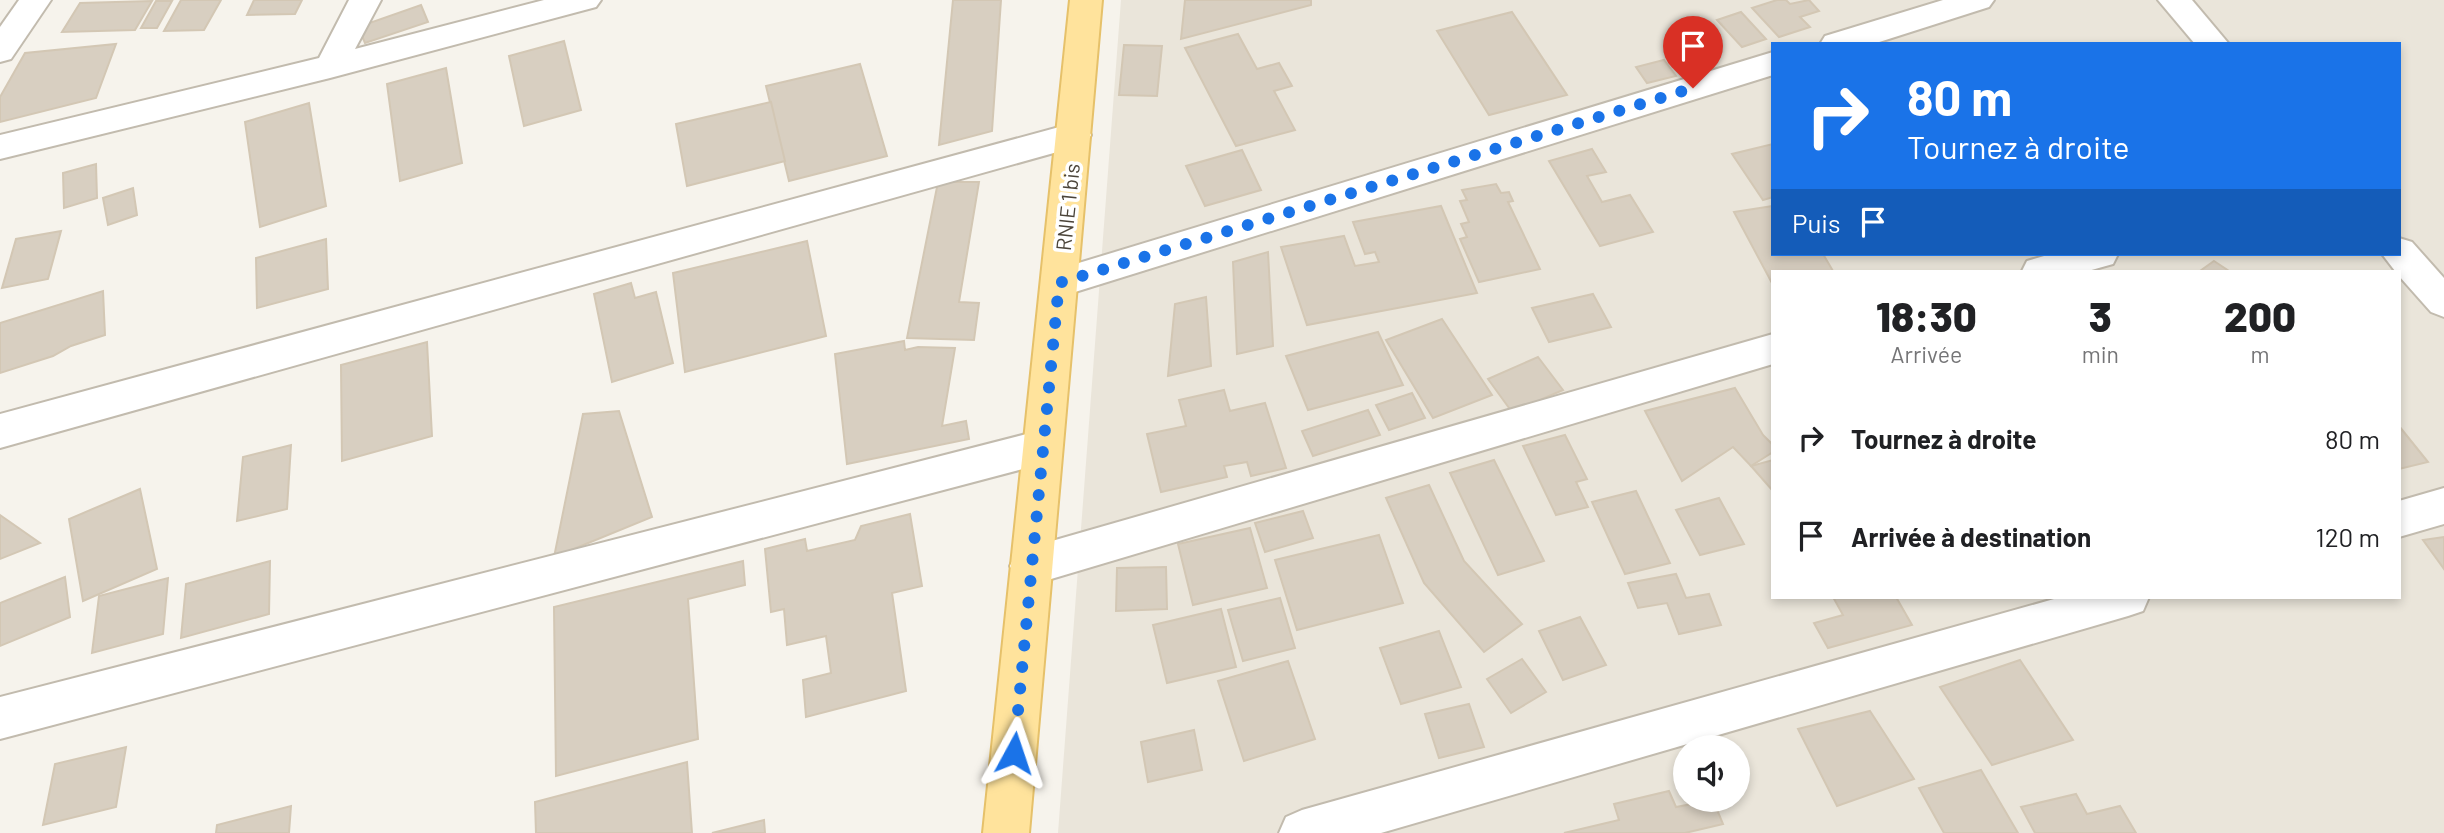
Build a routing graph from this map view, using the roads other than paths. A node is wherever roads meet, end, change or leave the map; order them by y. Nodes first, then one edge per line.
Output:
1 (35, 0) edge
2 (365, 0) edge
3 (585, 0) edge
4 (1086, 0) edge
5 (1978, 0) edge
6 (2174, 0) edge
7 (1842, 42) edge
8 (2211, 42) edge
9 (0, 51) edge
10 (1771, 64) edge
11 (330, 66) junction
12 (1074, 135) junction
13 (0, 147) edge
14 (2401, 254) edge
15 (2093, 256) edge
16 (2044, 270) edge
17 (1059, 283) junction
18 (2444, 302) edge
19 (1771, 350) edge
20 (0, 431) edge
21 (1042, 447) junction
22 (2444, 506) edge
23 (2401, 518) edge
24 (1031, 566) junction
25 (2121, 599) edge
26 (0, 718) edge
27 (1006, 833) edge
28 (1302, 833) edge

1 - 9 street
2 - 11 street
3 - 11 street
4 - 12 main road, RNIE 1 bis
5 - 7 street
6 - 8 street
10 - 17 street
11 - 13 street
12 - 17 main road, RNIE 1 bis
12 - 20 street
14 - 18 street
15 - 16 street
17 - 21 main road, RNIE 1 bis
19 - 24 street
21 - 24 main road, RNIE 1 bis
21 - 26 street
22 - 23 street
24 - 27 main road, RNIE 1 bis
25 - 28 street

